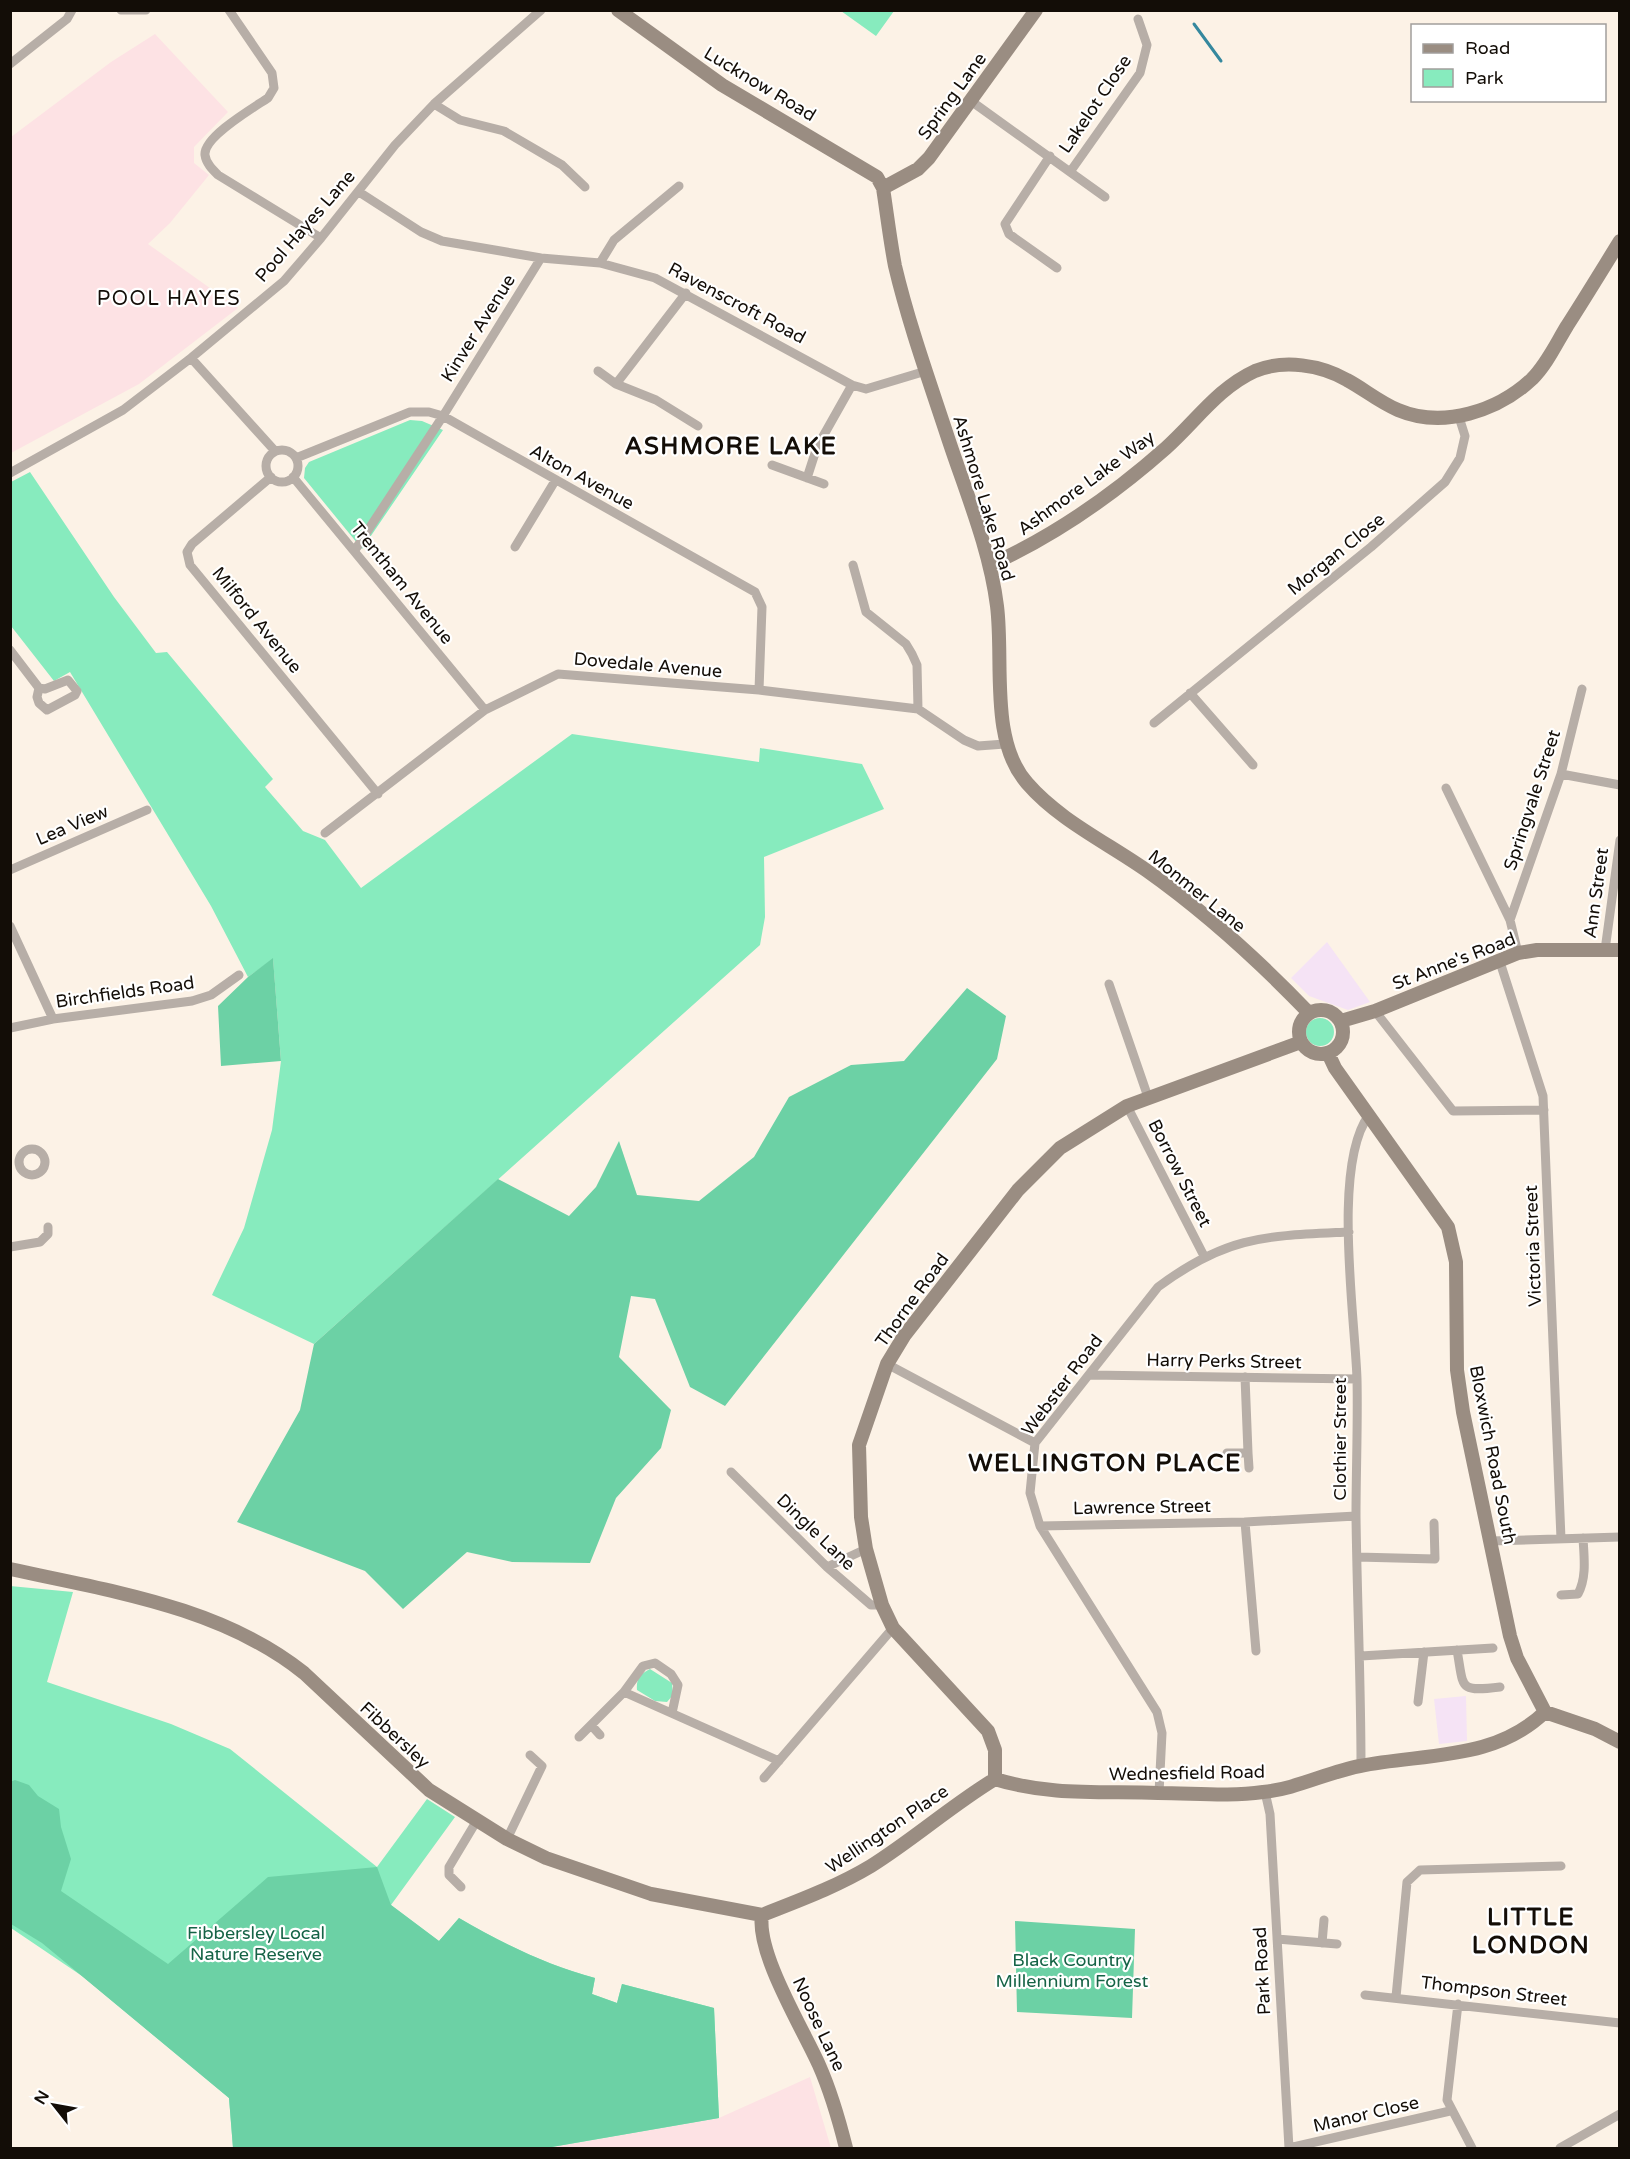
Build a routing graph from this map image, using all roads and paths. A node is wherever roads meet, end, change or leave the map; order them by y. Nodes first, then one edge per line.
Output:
1 (72, 10) edge
2 (121, 10) edge
3 (146, 10) edge
4 (229, 10) edge
5 (541, 10) edge
6 (618, 10) edge
7 (1036, 10) edge
8 (1138, 19) dead end
9 (10, 64) edge
10 (971, 101) junction
11 (434, 104) junction
12 (1050, 156) junction
13 (1070, 172) junction
14 (679, 186) dead end
15 (585, 188) dead end
16 (883, 188) junction
17 (359, 192) junction
18 (1105, 197) dead end
19 (321, 238) junction
20 (1620, 241) edge
21 (541, 258) junction
22 (600, 262) junction
23 (1057, 268) dead end
24 (686, 293) junction
25 (191, 358) junction
26 (598, 371) dead end
27 (926, 371) junction
28 (616, 384) junction
29 (852, 385) junction
30 (443, 416) junction
31 (1459, 417) junction
32 (698, 426) dead end
33 (274, 451) junction
34 (296, 458) junction
35 (772, 465) dead end
36 (10, 473) edge
37 (271, 477) junction
38 (293, 477) junction
39 (807, 478) junction
40 (555, 481) junction
41 (824, 484) dead end
42 (515, 547) dead end
43 (355, 550) junction
44 (853, 565) dead end
45 (990, 566) junction
46 (10, 650) edge
47 (39, 688) dead end
48 (1582, 689) dead end
49 (759, 690) junction
50 (1190, 693) junction
51 (918, 709) junction
52 (485, 710) junction
53 (1154, 723) dead end
54 (1005, 744) junction
55 (1253, 765) dead end
56 (1561, 774) junction
57 (1027, 783) joint
58 (1620, 785) edge
59 (1446, 788) dead end
60 (378, 794) junction
61 (147, 810) dead end
62 (325, 833) dead end
63 (1620, 840) edge
64 (10, 870) edge
65 (1510, 921) junction
66 (10, 926) edge
67 (1605, 950) junction
68 (1620, 950) edge
69 (1518, 953) junction
70 (1499, 958) junction
71 (239, 975) dead end
72 (1109, 984) dead end
73 (1375, 1011) junction
74 (1309, 1013) junction
75 (53, 1019) junction
76 (1341, 1021) junction
77 (10, 1028) edge
78 (1301, 1042) junction
79 (1328, 1053) junction
80 (1148, 1097) junction
81 (1126, 1106) junction
82 (1544, 1110) junction
83 (1369, 1115) junction
84 (48, 1227) dead end
85 (1349, 1232) junction
86 (10, 1247) edge
87 (1204, 1256) junction
88 (887, 1364) junction
89 (1090, 1375) junction
90 (1245, 1377) junction
91 (1357, 1379) junction
92 (1035, 1443) junction
93 (1227, 1453) dead end
94 (1248, 1453) junction
95 (1249, 1468) dead end
96 (731, 1472) dead end
97 (1356, 1516) junction
98 (1245, 1522) junction
99 (1434, 1523) dead end
100 (1040, 1526) junction
101 (1620, 1537) edge
102 (1583, 1538) junction
103 (1561, 1539) junction
104 (1491, 1541) junction
105 (866, 1549) junction
106 (1357, 1557) junction
107 (827, 1568) junction
108 (10, 1569) edge
109 (1561, 1595) dead end
110 (882, 1605) junction
111 (893, 1628) junction
112 (1493, 1648) dead end
113 (1457, 1650) junction
114 (1256, 1651) dead end
115 (1424, 1652) junction
116 (1361, 1656) junction
117 (1500, 1687) dead end
118 (624, 1692) junction
119 (1418, 1702) dead end
120 (1545, 1712) junction
121 (672, 1713) junction
122 (591, 1725) junction
123 (600, 1735) dead end
124 (579, 1737) dead end
125 (1620, 1742) edge
126 (530, 1755) dead end
127 (779, 1761) junction
128 (1361, 1766) junction
129 (764, 1778) dead end
130 (995, 1779) junction
131 (1159, 1792) junction
132 (1265, 1792) junction
133 (475, 1822) junction
134 (507, 1839) junction
135 (1560, 1866) dead end
136 (461, 1887) dead end
137 (762, 1915) junction
138 (1324, 1920) dead end
139 (1276, 1939) junction
140 (1322, 1943) junction
141 (1337, 1944) dead end
142 (1365, 1995) dead end
143 (1396, 1997) junction
144 (1458, 2004) junction
145 (1620, 2023) edge
146 (1450, 2111) junction
147 (1620, 2114) edge
148 (846, 2148) edge
149 (1289, 2148) edge
150 (1472, 2148) edge
151 (1560, 2148) edge

1 - 9 street
2 - 3 street
4 - 19 street
5 - 11 street, Pool Hayes Lane
6 - 16 street, Lucknow Road
7 - 10 street, Spring Lane
8 - 13 street, Lakelot Close
10 - 12 street
10 - 16 street, Spring Lane
11 - 15 street
11 - 17 street, Pool Hayes Lane
12 - 13 street
12 - 23 street
13 - 18 street
14 - 22 street
16 - 27 street, Ashmore Lake Road
17 - 19 street, Pool Hayes Lane
17 - 21 street, Ravenscroft Road
19 - 25 street, Pool Hayes Lane
20 - 31 street, Ashmore Lake Way
21 - 22 street, Ravenscroft Road
21 - 30 street, Kinver Avenue
22 - 24 street, Ravenscroft Road
24 - 28 street
24 - 29 street, Ravenscroft Road
25 - 33 street
25 - 36 street, Pool Hayes Lane
26 - 28 street
27 - 29 street, Ravenscroft Road
27 - 45 street, Ashmore Lake Road
28 - 32 street
29 - 39 street
30 - 34 street, Alton Avenue
30 - 40 street, Alton Avenue
30 - 43 street, Kinver Avenue
31 - 45 street, Ashmore Lake Way
31 - 50 street, Morgan Close
33 - 34 street
33 - 37 street
34 - 38 street
35 - 39 street
37 - 38 street
37 - 60 street, Milford Avenue
38 - 43 street, Trentham Avenue
39 - 41 street
40 - 42 street
40 - 49 street, Alton Avenue
43 - 52 street, Trentham Avenue
44 - 51 street
45 - 54 street, Ashmore Lake Road
46 - 47 street
48 - 56 street, Springvale Street
49 - 51 street, Dovedale Avenue
49 - 52 street, Dovedale Avenue
50 - 53 street, Morgan Close
50 - 55 street
51 - 54 street, Dovedale Avenue
52 - 60 street, Dovedale Avenue
54 - 57 street, Ashmore Lake Road
56 - 58 street
56 - 65 street, Springvale Street
57 - 74 street, Monmer Lane
59 - 65 street
60 - 62 street, Dovedale Avenue
61 - 64 street, Lea View
63 - 67 street, Ann Street
65 - 69 street
66 - 75 street
67 - 68 street, St Anne's Road
67 - 69 street, St Anne's Road
69 - 70 street, St Anne's Road
70 - 73 street, St Anne's Road
70 - 82 street, Victoria Street
71 - 75 street, Birchfields Road
72 - 80 street
73 - 76 street, St Anne's Road
73 - 82 street
74 - 76 street
74 - 78 street
75 - 77 street, Birchfields Road
76 - 79 street
78 - 79 street
78 - 80 street, Thorne Road
79 - 83 street, Bloxwich Road South
80 - 81 street, Thorne Road
81 - 87 street, Borrow Street
81 - 88 street, Thorne Road
82 - 103 street, Victoria Street
83 - 85 street, Clothier Street
83 - 104 street, Bloxwich Road South
84 - 86 street
85 - 87 street, Webster Road
85 - 91 street, Clothier Street
87 - 89 street, Webster Road
88 - 92 street
88 - 105 street, Thorne Road
89 - 90 street, Harry Perks Street
89 - 92 street, Webster Road
90 - 91 street, Harry Perks Street
90 - 94 street
91 - 97 street, Clothier Street
92 - 100 street, Webster Road
93 - 94 street
94 - 95 street
96 - 107 street, Dingle Lane
97 - 98 street, Lawrence Street
97 - 106 street, Clothier Street
98 - 100 street, Lawrence Street
98 - 114 street
99 - 106 street
100 - 131 street, Webster Road
101 - 102 street
102 - 103 street
102 - 109 street
103 - 104 street
104 - 120 street, Bloxwich Road South
105 - 107 street
105 - 110 street, Thorne Road
106 - 116 street, Clothier Street
107 - 110 street, Dingle Lane
108 - 133 street, Fibbersley
110 - 111 street, Thorne Road
111 - 127 street
111 - 130 street, Thorne Road
112 - 113 street
113 - 115 street
113 - 117 street
115 - 116 street
115 - 119 street
116 - 128 street, Clothier Street
118 - 121 street
118 - 121 street
118 - 122 street
120 - 125 street
120 - 128 street, Wednesfield Road
121 - 127 street
122 - 123 street
122 - 124 street
126 - 134 street
127 - 129 street
128 - 132 street, Wednesfield Road
130 - 131 street, Wednesfield Road
130 - 137 street, Wellington Place
131 - 132 street, Wednesfield Road
132 - 139 street, Park Road
133 - 134 street, Fibbersley
133 - 136 street
134 - 137 street, Fibbersley
135 - 143 street
137 - 148 street, Noose Lane
138 - 140 street
139 - 140 street
139 - 149 street, Park Road
140 - 141 street
142 - 143 street, Thompson Street
143 - 144 street, Thompson Street
144 - 145 street, Thompson Street
144 - 146 street
146 - 149 street, Manor Close
146 - 150 street
147 - 151 street

